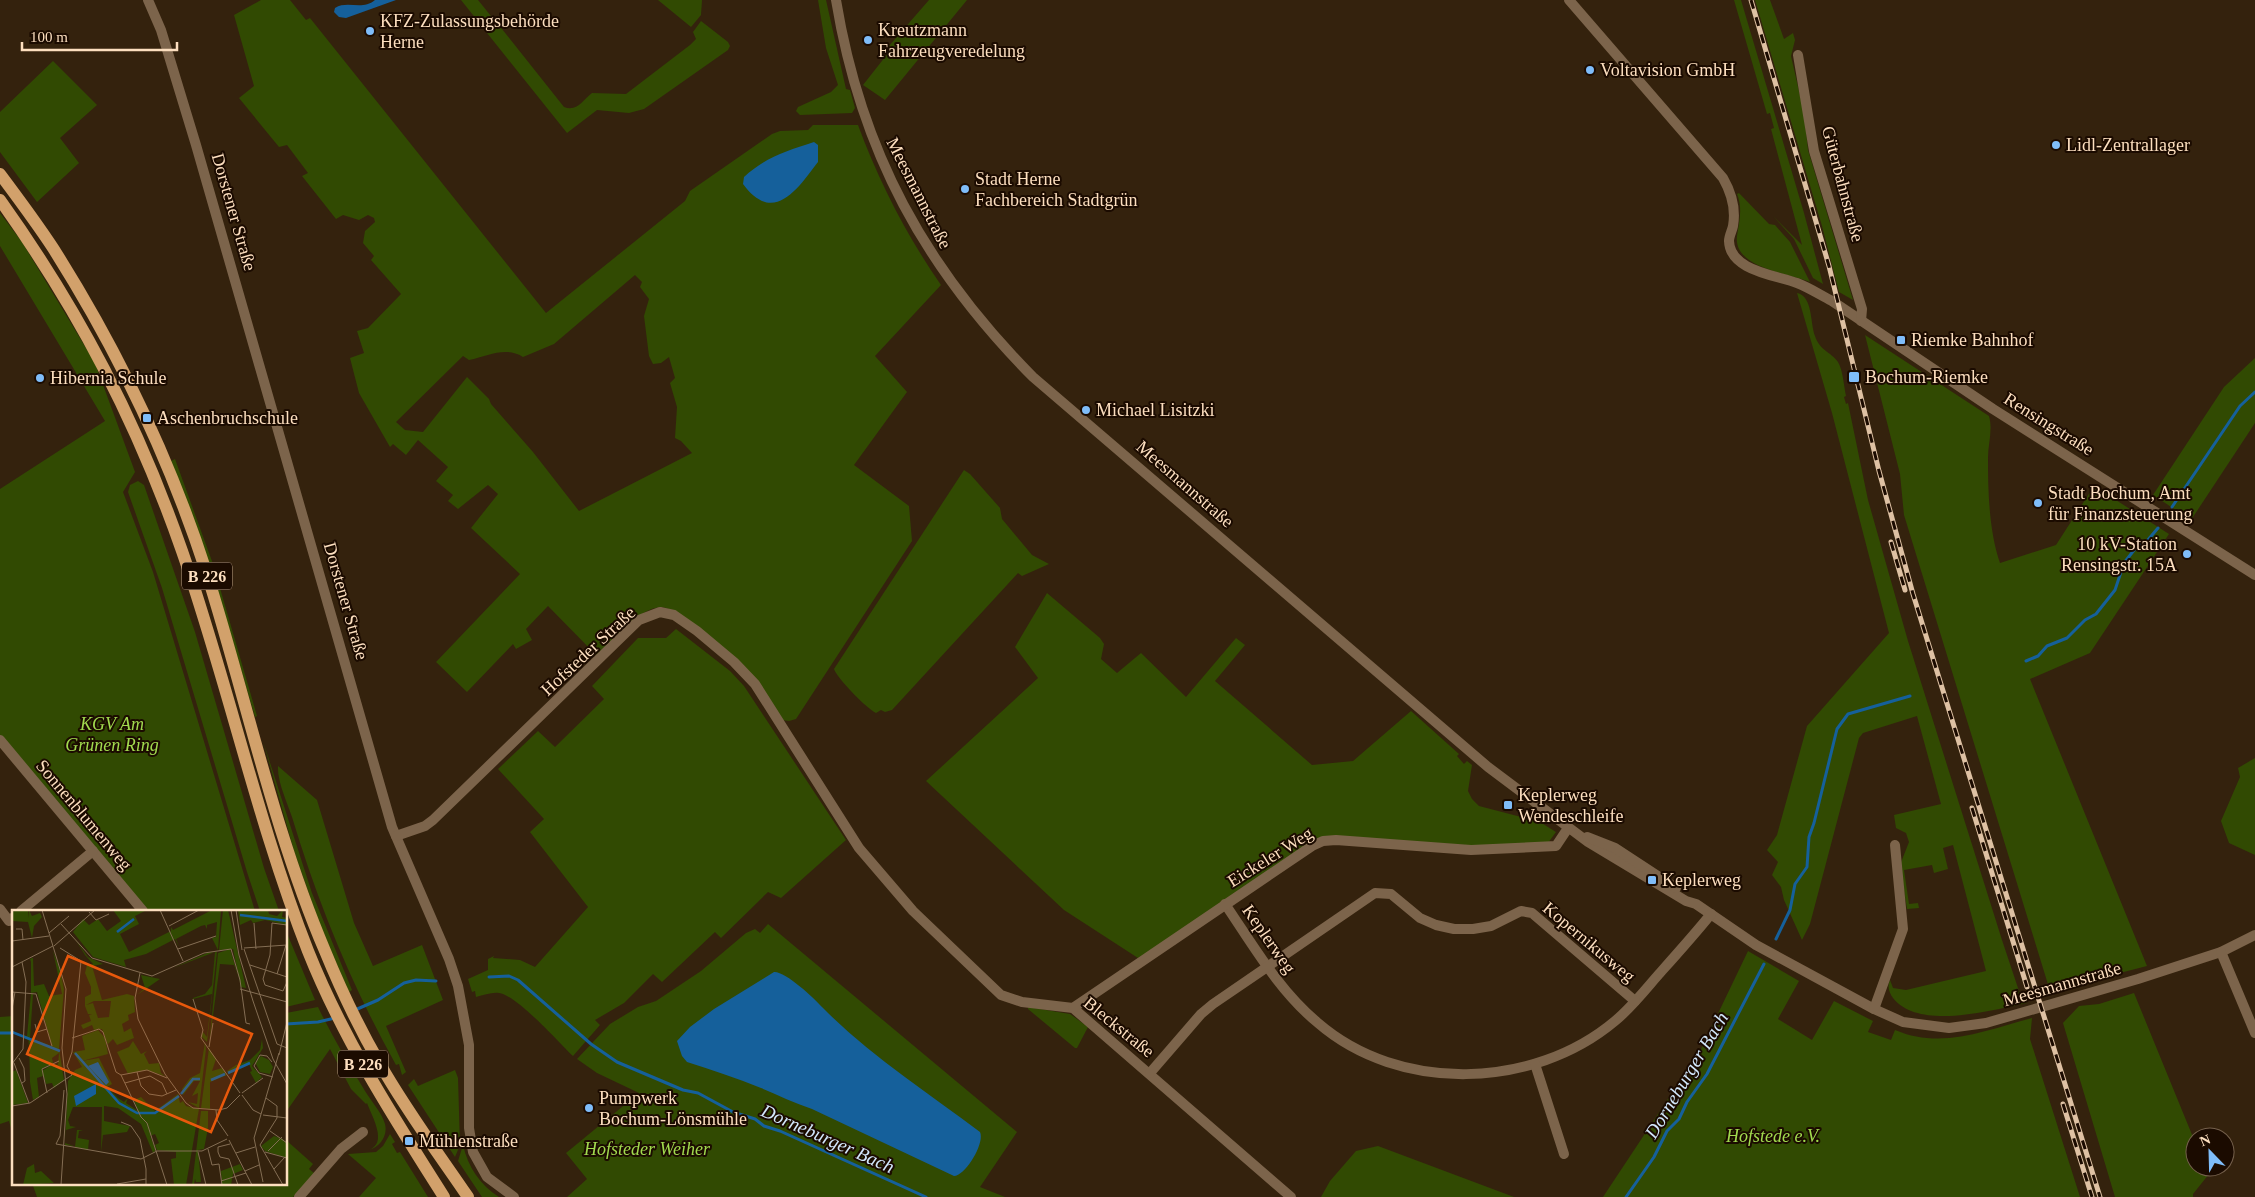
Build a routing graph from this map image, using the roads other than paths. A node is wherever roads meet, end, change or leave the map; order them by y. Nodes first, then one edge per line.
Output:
1 (148, 0) edge
2 (836, 0) edge
3 (1569, 0) edge
4 (1798, 55) dead end
5 (0, 174) edge
6 (0, 200) edge
7 (1861, 321) junction
8 (2255, 575) edge
9 (0, 740) edge
10 (1568, 828) junction
11 (396, 836) junction
12 (856, 843) joint
13 (1895, 845) dead end
14 (93, 851) junction
15 (1225, 904) junction
16 (0, 910) edge
17 (22, 910) edge
18 (142, 910) edge
19 (1711, 914) junction
20 (12, 922) edge
21 (2255, 935) edge
22 (2221, 952) junction
23 (1268, 967) junction
24 (1635, 1001) junction
25 (1073, 1008) junction
26 (1874, 1009) junction
27 (2255, 1032) edge
28 (1535, 1064) junction
29 (1150, 1073) junction
30 (363, 1132) dead end
31 (1564, 1154) dead end
32 (299, 1197) edge
33 (444, 1197) edge
34 (468, 1197) edge
35 (514, 1197) edge
36 (1291, 1197) edge

1 - 11 street, Dorstener Straße
2 - 10 street, Meesmannstraße
3 - 7 street, Rensingstraße
4 - 7 street, Güterbahnstraße
5 - 34 main road, B 226
6 - 33 main road, B 226
7 - 8 street, Rensingstraße
9 - 14 street, Sonnenblumenweg
10 - 15 street, Eickeler Weg
10 - 19 street, Meesmannstraße
11 - 12 street, Hofsteder Straße
11 - 35 street, Dorstener Straße
12 - 25 street, Bleckstraße
13 - 26 street
14 - 17 street
14 - 18 street, Sonnenblumenweg
15 - 23 street, Keplerweg
15 - 25 street, Eickeler Weg
16 - 20 street
19 - 24 street, Keplerweg
19 - 26 street, Meesmannstraße
21 - 22 street, Meesmannstraße
22 - 26 street, Meesmannstraße
22 - 27 street
23 - 24 street, Kopernikusweg
23 - 28 street, Keplerweg
23 - 29 street, Kopernikusweg
24 - 28 street, Keplerweg
25 - 29 street, Bleckstraße
28 - 31 street
29 - 36 street, Bleckstraße
30 - 32 street

